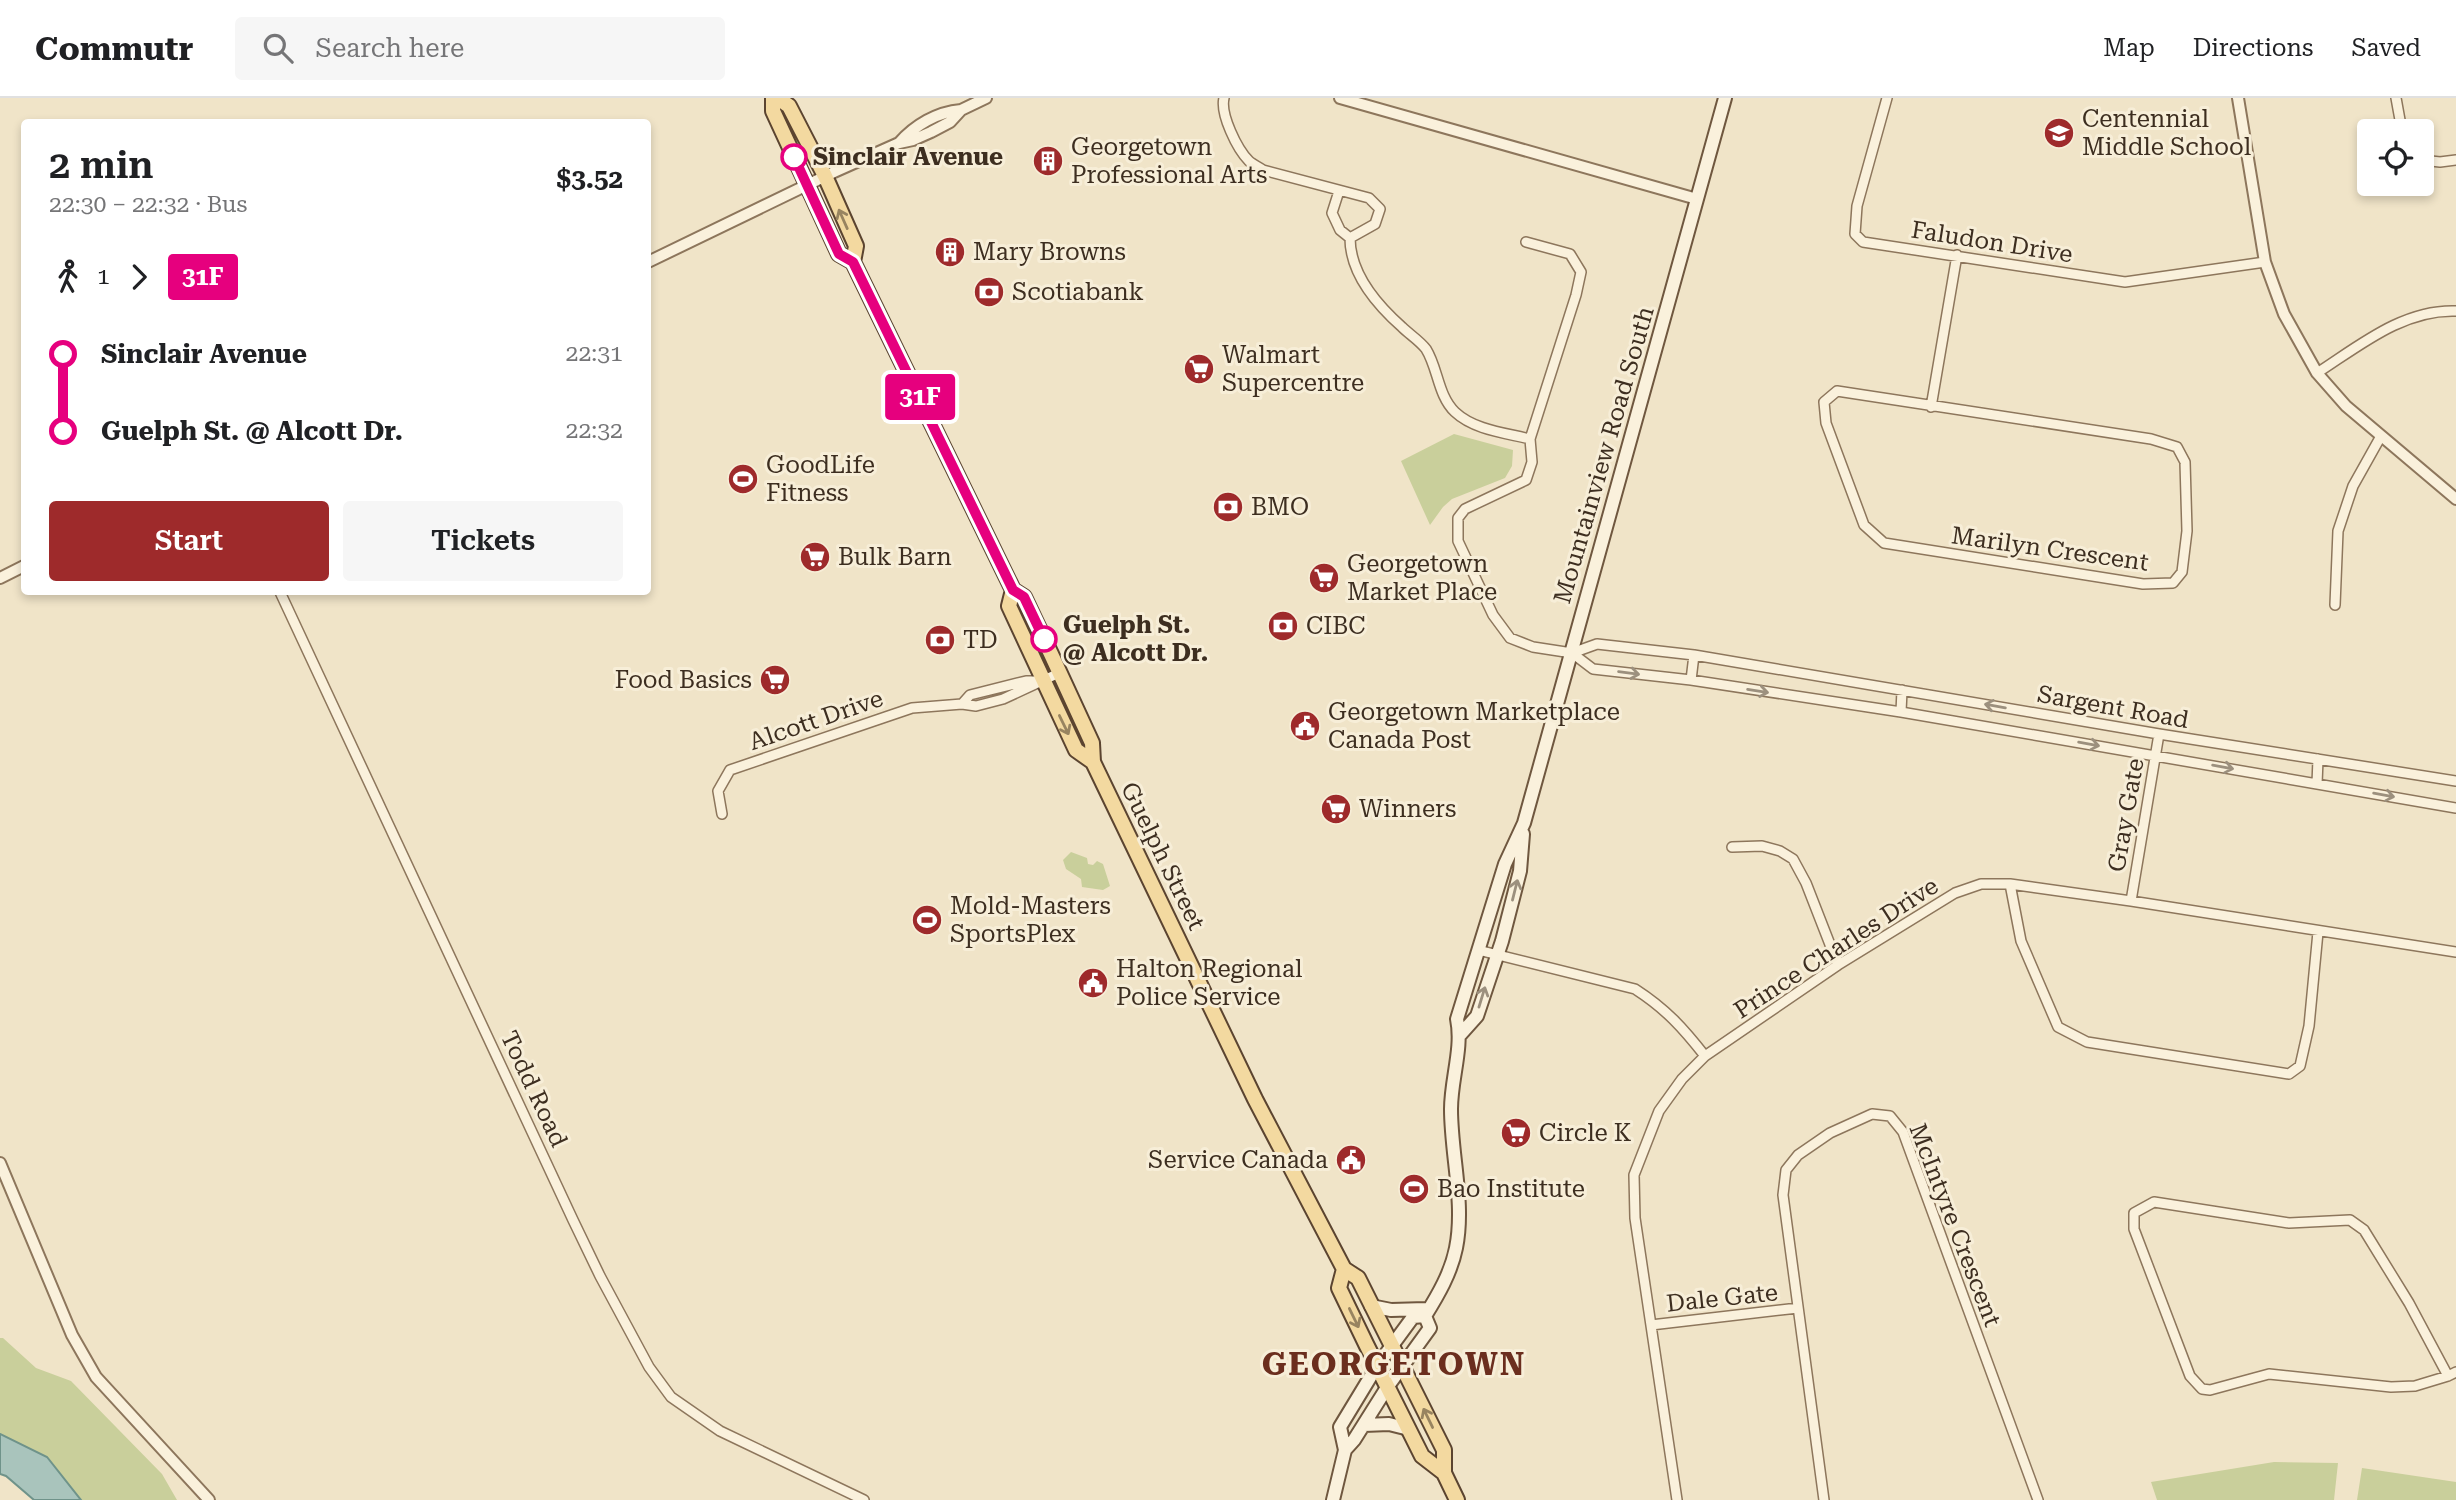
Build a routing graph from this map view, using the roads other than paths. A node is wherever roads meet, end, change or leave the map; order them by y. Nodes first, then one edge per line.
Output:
1 (776, 98) edge
2 (986, 98) edge
3 (1224, 98) edge
4 (1340, 98) edge
5 (1725, 98) edge
6 (1887, 98) edge
7 (2238, 98) edge
8 (2396, 98) edge
9 (961, 110) junction
10 (2400, 119) edge
11 (918, 126) junction
12 (931, 132) junction
13 (899, 143) junction
14 (2456, 160) edge
15 (2434, 161) edge
16 (825, 176) junction
17 (807, 185) junction
18 (1339, 191) junction
19 (1697, 199) junction
20 (1350, 237) junction
21 (1526, 242) dead end
22 (1956, 255) junction
23 (651, 261) edge
24 (853, 262) junction
25 (2265, 262) junction
26 (2456, 311) edge
27 (2317, 373) junction
28 (1931, 407) junction
29 (2381, 436) junction
30 (1530, 439) junction
31 (2456, 499) edge
32 (21, 568) edge
33 (0, 578) edge
34 (1013, 590) junction
35 (281, 595) edge
36 (2335, 606) dead end
37 (1572, 653) junction
38 (1694, 655) junction
39 (1059, 673) junction
40 (1691, 680) junction
41 (1043, 681) junction
42 (1902, 690) junction
43 (1900, 712) junction
44 (2159, 734) junction
45 (2155, 756) junction
46 (2318, 760) junction
47 (1093, 762) junction
48 (2456, 781) edge
49 (2317, 784) junction
50 (2456, 808) edge
51 (722, 814) dead end
52 (1524, 823) junction
53 (1732, 847) dead end
54 (2010, 884) junction
55 (2131, 901) junction
56 (2318, 932) junction
57 (1478, 950) junction
58 (2456, 952) edge
59 (1497, 954) junction
60 (1838, 965) junction
61 (1460, 1035) junction
62 (1705, 1056) junction
63 (0, 1163) edge
64 (1344, 1269) junction
65 (1371, 1306) junction
66 (1798, 1308) junction
67 (1428, 1312) junction
68 (1651, 1325) junction
69 (1391, 1346) junction
70 (1377, 1366) junction
71 (1402, 1366) junction
72 (2452, 1374) edge
73 (1388, 1386) junction
74 (1364, 1425) junction
75 (1409, 1429) junction
76 (1345, 1450) junction
77 (1444, 1473) junction
78 (209, 1500) edge
79 (864, 1500) edge
80 (1333, 1500) edge
81 (1457, 1500) edge
82 (1677, 1500) edge
83 (1824, 1500) edge
84 (2038, 1500) edge

1 - 16 main road, Guelph Street
1 - 17 main road, Guelph Street
2 - 9 street
3 - 18 street
4 - 19 street
5 - 19 main road, Mountainview Road South
6 - 22 street, Faludon Drive
7 - 25 street
8 - 10 street
9 - 11 street
9 - 12 street
11 - 12 street
11 - 13 street
12 - 13 street
13 - 16 street
14 - 15 street
16 - 17 street
24 -> 16 main road, Guelph Street
17 - 23 street
17 - 24 main road, Guelph Street
18 - 20 street
18 - 20 street
19 - 37 main road, Mountainview Road South
20 - 30 street
21 - 30 street
22 - 25 street, Faludon Drive
22 - 28 street
24 - 34 main road, Guelph Street
25 - 27 street
26 - 27 street
27 - 29 street
28 - 28 street, Marilyn Crescent
29 - 31 street
29 - 36 street
30 - 37 street
32 - 33 street
34 - 39 main road, Guelph Street
34 - 41 main road, Guelph Street
35 - 79 street, Todd Road
37 - 38 street, Sargent Road
37 -> 40 street, Sargent Road
37 - 52 main road, Mountainview Road South
38 - 40 street
38 - 42 street, Sargent Road
39 - 41 street, Alcott Drive
39 - 47 main road, Guelph Street
40 -> 43 street, Sargent Road
41 -> 47 main road, Guelph Street
41 - 51 street, Alcott Drive
42 - 43 street
44 -> 42 street, Sargent Road
43 -> 45 street, Sargent Road
44 - 45 street, Gray Gate
44 - 46 street, Sargent Road
45 -> 49 street, Sargent Road
45 - 55 street, Gray Gate
46 - 48 street, Sargent Road
46 - 49 street
47 - 64 main road, Guelph Street
49 -> 50 street, Sargent Road
52 - 57 main road, Mountainview Road South
59 -> 52 main road, Mountainview Road South
53 - 60 street
54 - 55 street, Prince Charles Drive
54 - 56 street
54 - 60 street, Prince Charles Drive
55 - 56 street, Prince Charles Drive
56 - 58 street, Prince Charles Drive
57 - 59 street
57 - 61 main road, Mountainview Road South
61 -> 59 main road, Mountainview Road South
59 - 62 street
60 - 62 street, Prince Charles Drive
61 - 67 main road, Mountainview Road South
62 - 68 street, Prince Charles Drive
63 - 78 street
64 - 65 main road, Guelph Street
64 -> 70 main road, Guelph Street
65 - 67 main road
65 - 69 main road, Guelph Street
66 - 68 street, Dale Gate
66 - 83 street, McIntyre Crescent
66 - 84 street, McIntyre Crescent
67 - 69 main road, Mountainview Road South
67 - 71 main road, Mountainview Road South
68 - 82 street, Prince Charles Drive
69 - 70 main road, Mountainview Road South
69 - 71 main road, Guelph Street
70 - 73 main road, Guelph Street
70 - 76 main road, Mountainview Road South
71 - 73 main road
77 -> 71 main road, Guelph Street
72 - 72 street
73 - 74 main road
73 - 75 main road, Guelph Street
74 - 75 main road
74 - 76 main road
75 - 77 main road, Guelph Street
76 - 80 main road
77 - 81 main road, Guelph Street

